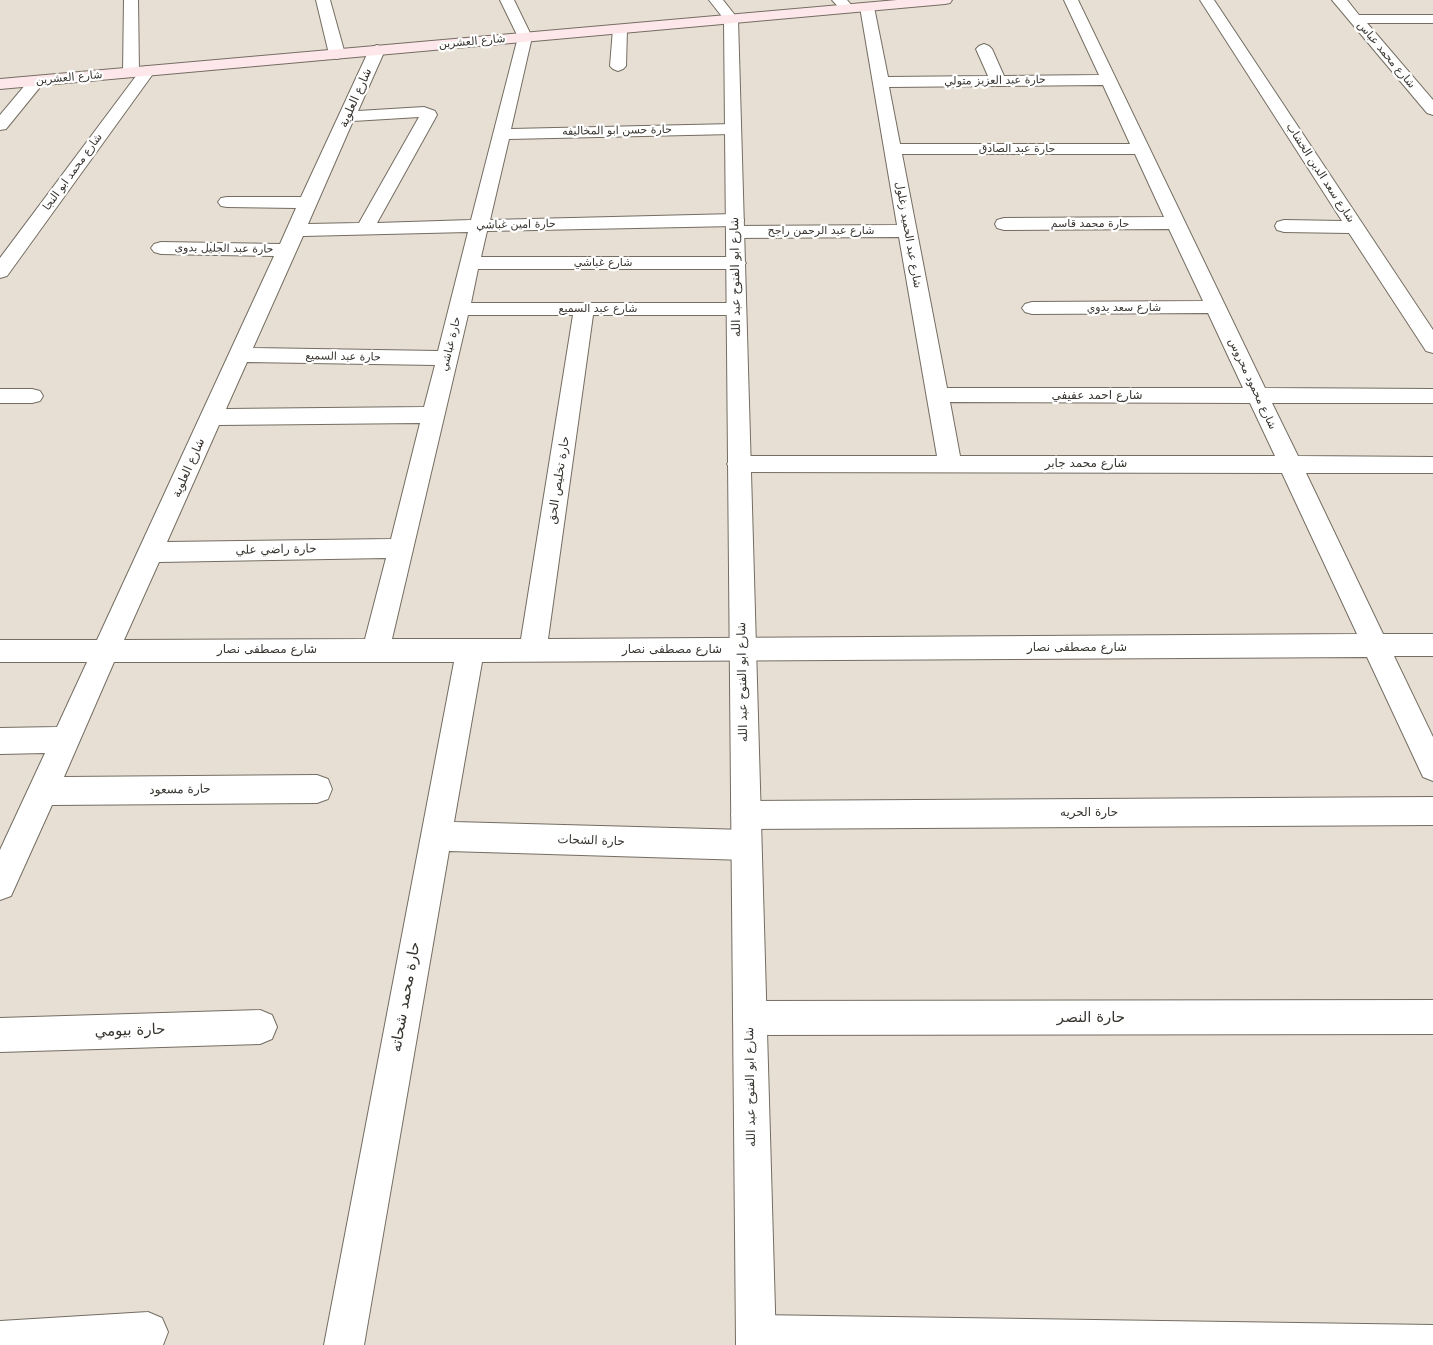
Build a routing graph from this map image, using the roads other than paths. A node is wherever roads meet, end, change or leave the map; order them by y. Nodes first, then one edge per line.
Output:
1 (131, 0) edge
2 (323, 0) edge
3 (507, 0) edge
4 (945, 0) edge
5 (1071, 0) edge
6 (1207, 0) edge
7 (1339, 0) edge
8 (843, 4) edge
9 (867, 6) junction
10 (724, 9) edge
11 (1356, 19) junction
12 (1433, 19) edge
13 (620, 29) junction
14 (525, 37) junction
15 (984, 49) dead end
16 (377, 50) junction
17 (338, 54) junction
18 (618, 66) dead end
19 (139, 72) junction
20 (1406, 78) junction
21 (1424, 78) dead end
22 (1108, 80) junction
23 (37, 81) junction
24 (998, 81) junction
25 (881, 82) junction
26 (0, 84) edge
27 (1433, 110) edge
28 (348, 116) junction
29 (0, 125) edge
30 (733, 129) junction
31 (502, 134) junction
32 (893, 149) junction
33 (1141, 149) junction
34 (227, 202) dead end
35 (309, 203) junction
36 (1176, 223) junction
37 (1004, 224) dead end
38 (480, 226) junction
39 (735, 226) junction
40 (1284, 226) dead end
41 (1356, 227) junction
42 (365, 228) junction
43 (908, 231) junction
44 (292, 240) junction
45 (161, 248) dead end
46 (470, 263) junction
47 (736, 263) junction
48 (2, 267) edge
49 (1216, 307) junction
50 (1032, 308) dead end
51 (459, 309) junction
52 (584, 309) junction
53 (736, 309) junction
54 (1433, 346) edge
55 (239, 355) junction
56 (447, 358) junction
57 (0, 396) edge
58 (32, 396) dead end
59 (937, 396) junction
60 (1258, 396) junction
61 (1433, 396) edge
62 (433, 415) junction
63 (211, 417) junction
64 (739, 464) junction
65 (950, 464) junction
66 (1290, 464) junction
67 (1433, 464) edge
68 (401, 548) junction
69 (151, 552) junction
70 (1375, 645) junction
71 (1433, 645) edge
72 (376, 650) junction
73 (470, 650) junction
74 (533, 650) junction
75 (742, 650) junction
76 (0, 651) edge
77 (106, 651) junction
78 (66, 740) junction
79 (0, 741) edge
80 (1433, 768) edge
81 (317, 789) dead end
82 (42, 791) junction
83 (1433, 811) edge
84 (746, 830) junction
85 (436, 836) junction
86 (0, 884) edge
87 (1433, 1017) edge
88 (750, 1018) junction
89 (260, 1027) dead end
90 (0, 1035) edge
91 (148, 1332) dead end
92 (756, 1340) edge
93 (0, 1341) edge
94 (344, 1345) edge
95 (1433, 1345) edge

1 - 19 street
2 - 17 street
3 - 14 street
4 - 9 main road, شارع العشرين
5 - 22 street, شارع محمود محروس
6 - 41 street, شارع سعد الدين الخشاب
7 - 11 street, شارع محمد عباس
8 - 9 main road, شارع العشرين
8 - 10 main road, شارع العشرين
9 - 25 street, شارع عبد الحميد زغلول
10 - 13 main road, شارع العشرين
10 - 30 street, شارع ابو الفتوح عبد الله
11 - 12 street
11 - 20 street, شارع محمد عباس
13 - 14 main road, شارع العشرين
13 - 18 street
14 - 16 main road, شارع العشرين
14 - 31 street, حارة غباشي
15 - 24 street
16 - 17 main road, شارع العشرين
16 - 28 street, شارع العلوية
17 - 19 main road, شارع العشرين
19 - 23 main road, شارع العشرين
19 - 48 street, شارع محمد ابو النجا
20 - 21 street
20 - 27 street, شارع محمد عباس
22 - 24 street, حارة عبد العزيز متولي
22 - 33 street, شارع محمود محروس
23 - 26 main road, شارع العشرين
23 - 29 street
24 - 25 street, حارة عبد العزيز متولي
25 - 32 street, شارع عبد الحميد زغلول
28 - 35 street, شارع العلوية
28 - 42 street
30 - 31 street, حارة حسن ابو المخاليفه
30 - 39 street, شارع ابو الفتوح عبد الله
31 - 38 street, حارة غباشي
32 - 33 street, حارة عبد الصادق
32 - 43 street, شارع عبد الحميد زغلول
33 - 36 street, شارع محمود محروس
34 - 35 street
35 - 44 street, شارع العلوية
36 - 37 street, حارة محمد قاسم
36 - 49 street, شارع محمود محروس
38 - 39 street, حارة امين غباشي
38 - 42 street, حارة امين غباشي
38 - 46 street, حارة غباشي
39 - 43 street, شارع عبد الرحمن راجح
39 - 47 street, شارع ابو الفتوح عبد الله
40 - 41 street
41 - 54 street, شارع سعد الدين الخشاب
42 - 44 street, حارة امين غباشي
43 - 59 street, شارع عبد الحميد زغلول
44 - 45 street, حارة عبد الجليل بدوى
44 - 55 street, شارع العلوية
46 - 47 street, شارع غباشي
46 - 51 street, حارة غباشي
47 - 53 street, شارع ابو الفتوح عبد الله
49 - 50 street, شارع سعد بدوي
49 - 60 street, شارع محمود محروس
51 - 52 street, شارع عبد السميع
51 - 56 street, حارة غباشي
52 - 53 street, شارع عبد السميع
52 - 74 street, حارة تخليص الحق
53 - 64 street, شارع ابو الفتوح عبد الله
55 - 56 street, حارة عبد السميع
55 - 63 street, شارع العلوية
56 - 62 street, حارة غباشي
57 - 58 street
59 - 60 street, شارع احمد عفيفي
59 - 65 street, شارع عبد الحميد زغلول
60 - 61 street
60 - 66 street, شارع محمود محروس
62 - 63 street
62 - 68 street, حارة غباشي
63 - 69 street, شارع العلوية
64 - 65 street, شارع محمد جابر
64 - 75 street, شارع ابو الفتوح عبد الله
65 - 66 street, شارع محمد جابر
66 - 67 street, شارع محمد جابر
66 - 70 street, شارع محمود محروس
68 - 69 street, حارة راضي علي
68 - 72 street, حارة غباشي
69 - 77 street, شارع العلوية
70 - 71 street, شارع مصطفى نصار
70 - 75 street, شارع مصطفى نصار
70 - 80 street, شارع محمود محروس
72 - 73 street, شارع مصطفى نصار
72 - 77 street, شارع مصطفى نصار
73 - 74 street, شارع مصطفى نصار
73 - 85 street, حارة محمد شحاته
74 - 75 street, شارع مصطفى نصار
75 - 84 street, شارع ابو الفتوح عبد الله
76 - 77 street, شارع مصطفى نصار
77 - 78 street, شارع العلوية
78 - 79 street
78 - 82 street, شارع العلوية
81 - 82 street, حارة مسعود
82 - 86 street, شارع العلوية
83 - 84 street, حارة الحريه
84 - 85 street, حارة الشحات
84 - 88 street, شارع ابو الفتوح عبد الله
85 - 94 street, حارة محمد شحاته
87 - 88 street, حارة النصر
88 - 92 street, شارع ابو الفتوح عبد الله
89 - 90 street, حارة بيومي
91 - 93 street
92 - 95 street

